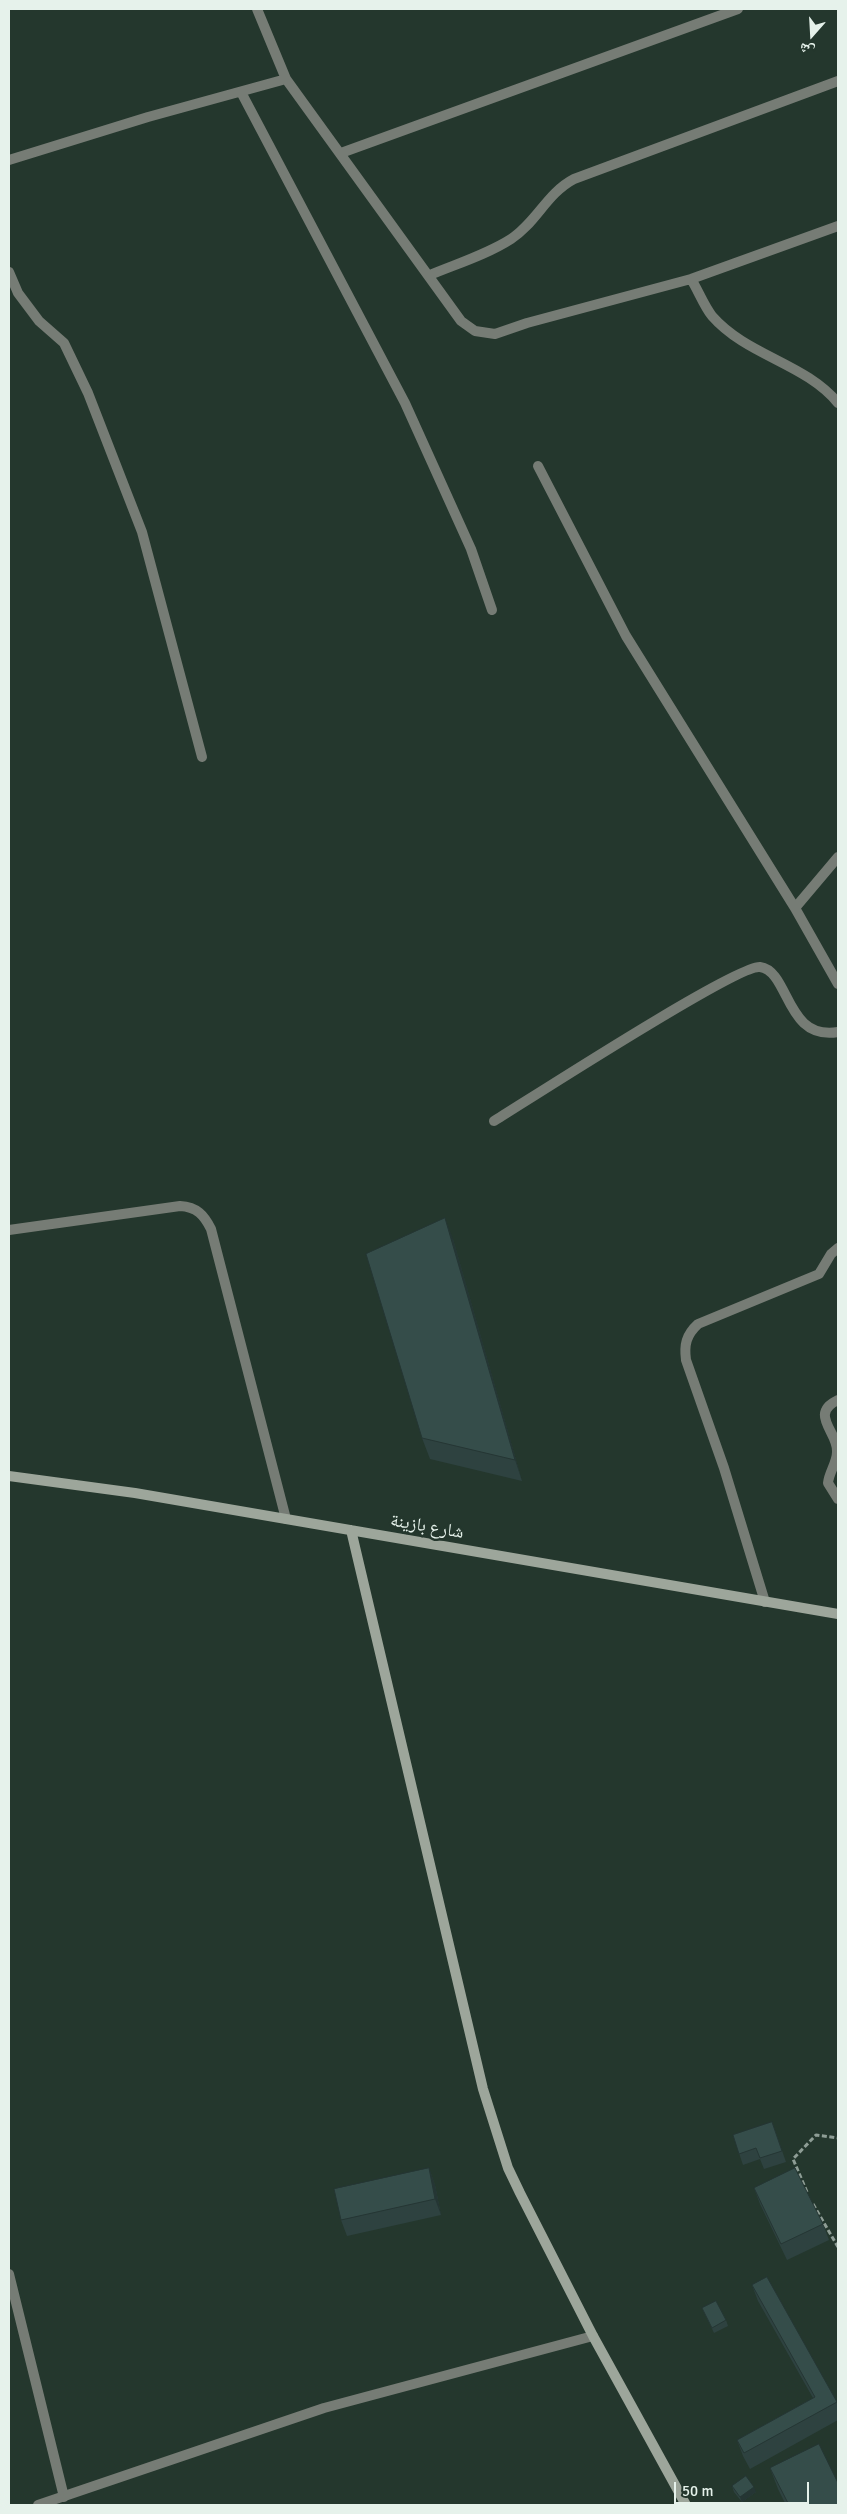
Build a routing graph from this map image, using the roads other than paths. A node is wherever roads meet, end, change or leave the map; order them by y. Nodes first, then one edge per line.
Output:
1 (257, 9) edge
2 (738, 9) edge
3 (286, 79) junction
4 (838, 81) edge
5 (241, 92) junction
6 (341, 153) junction
7 (9, 160) edge
8 (838, 226) edge
9 (9, 272) edge
10 (430, 275) junction
11 (692, 279) junction
12 (838, 403) edge
13 (538, 466) dead end
14 (492, 610) dead end
15 (202, 757) dead end
16 (838, 857) edge
17 (795, 908) junction
18 (838, 984) edge
19 (838, 1032) edge
20 (494, 1121) dead end
21 (9, 1230) edge
22 (838, 1248) edge
23 (838, 1400) edge
24 (9, 1476) edge
25 (838, 1499) edge
26 (286, 1519) junction
27 (351, 1530) junction
28 (765, 1602) junction
29 (838, 1614) edge
30 (9, 2274) edge
31 (593, 2336) junction
32 (64, 2497) junction
33 (38, 2505) edge
34 (686, 2505) edge

1 - 3 street
2 - 6 street
3 - 5 street
3 - 6 street
4 - 10 street
5 - 7 street
5 - 14 street
6 - 10 street
8 - 11 street
9 - 15 street
10 - 11 street
11 - 12 street
13 - 17 street
16 - 17 street
17 - 18 street
19 - 20 street
21 - 26 street
22 - 28 street
23 - 25 street
24 - 26 street, شارع بازينة
26 - 27 street, شارع بازينة
27 - 28 street, شارع بازينة
27 - 31 street
28 - 29 street, شارع بازينة
30 - 32 street
31 - 32 street
31 - 34 street
32 - 33 street

